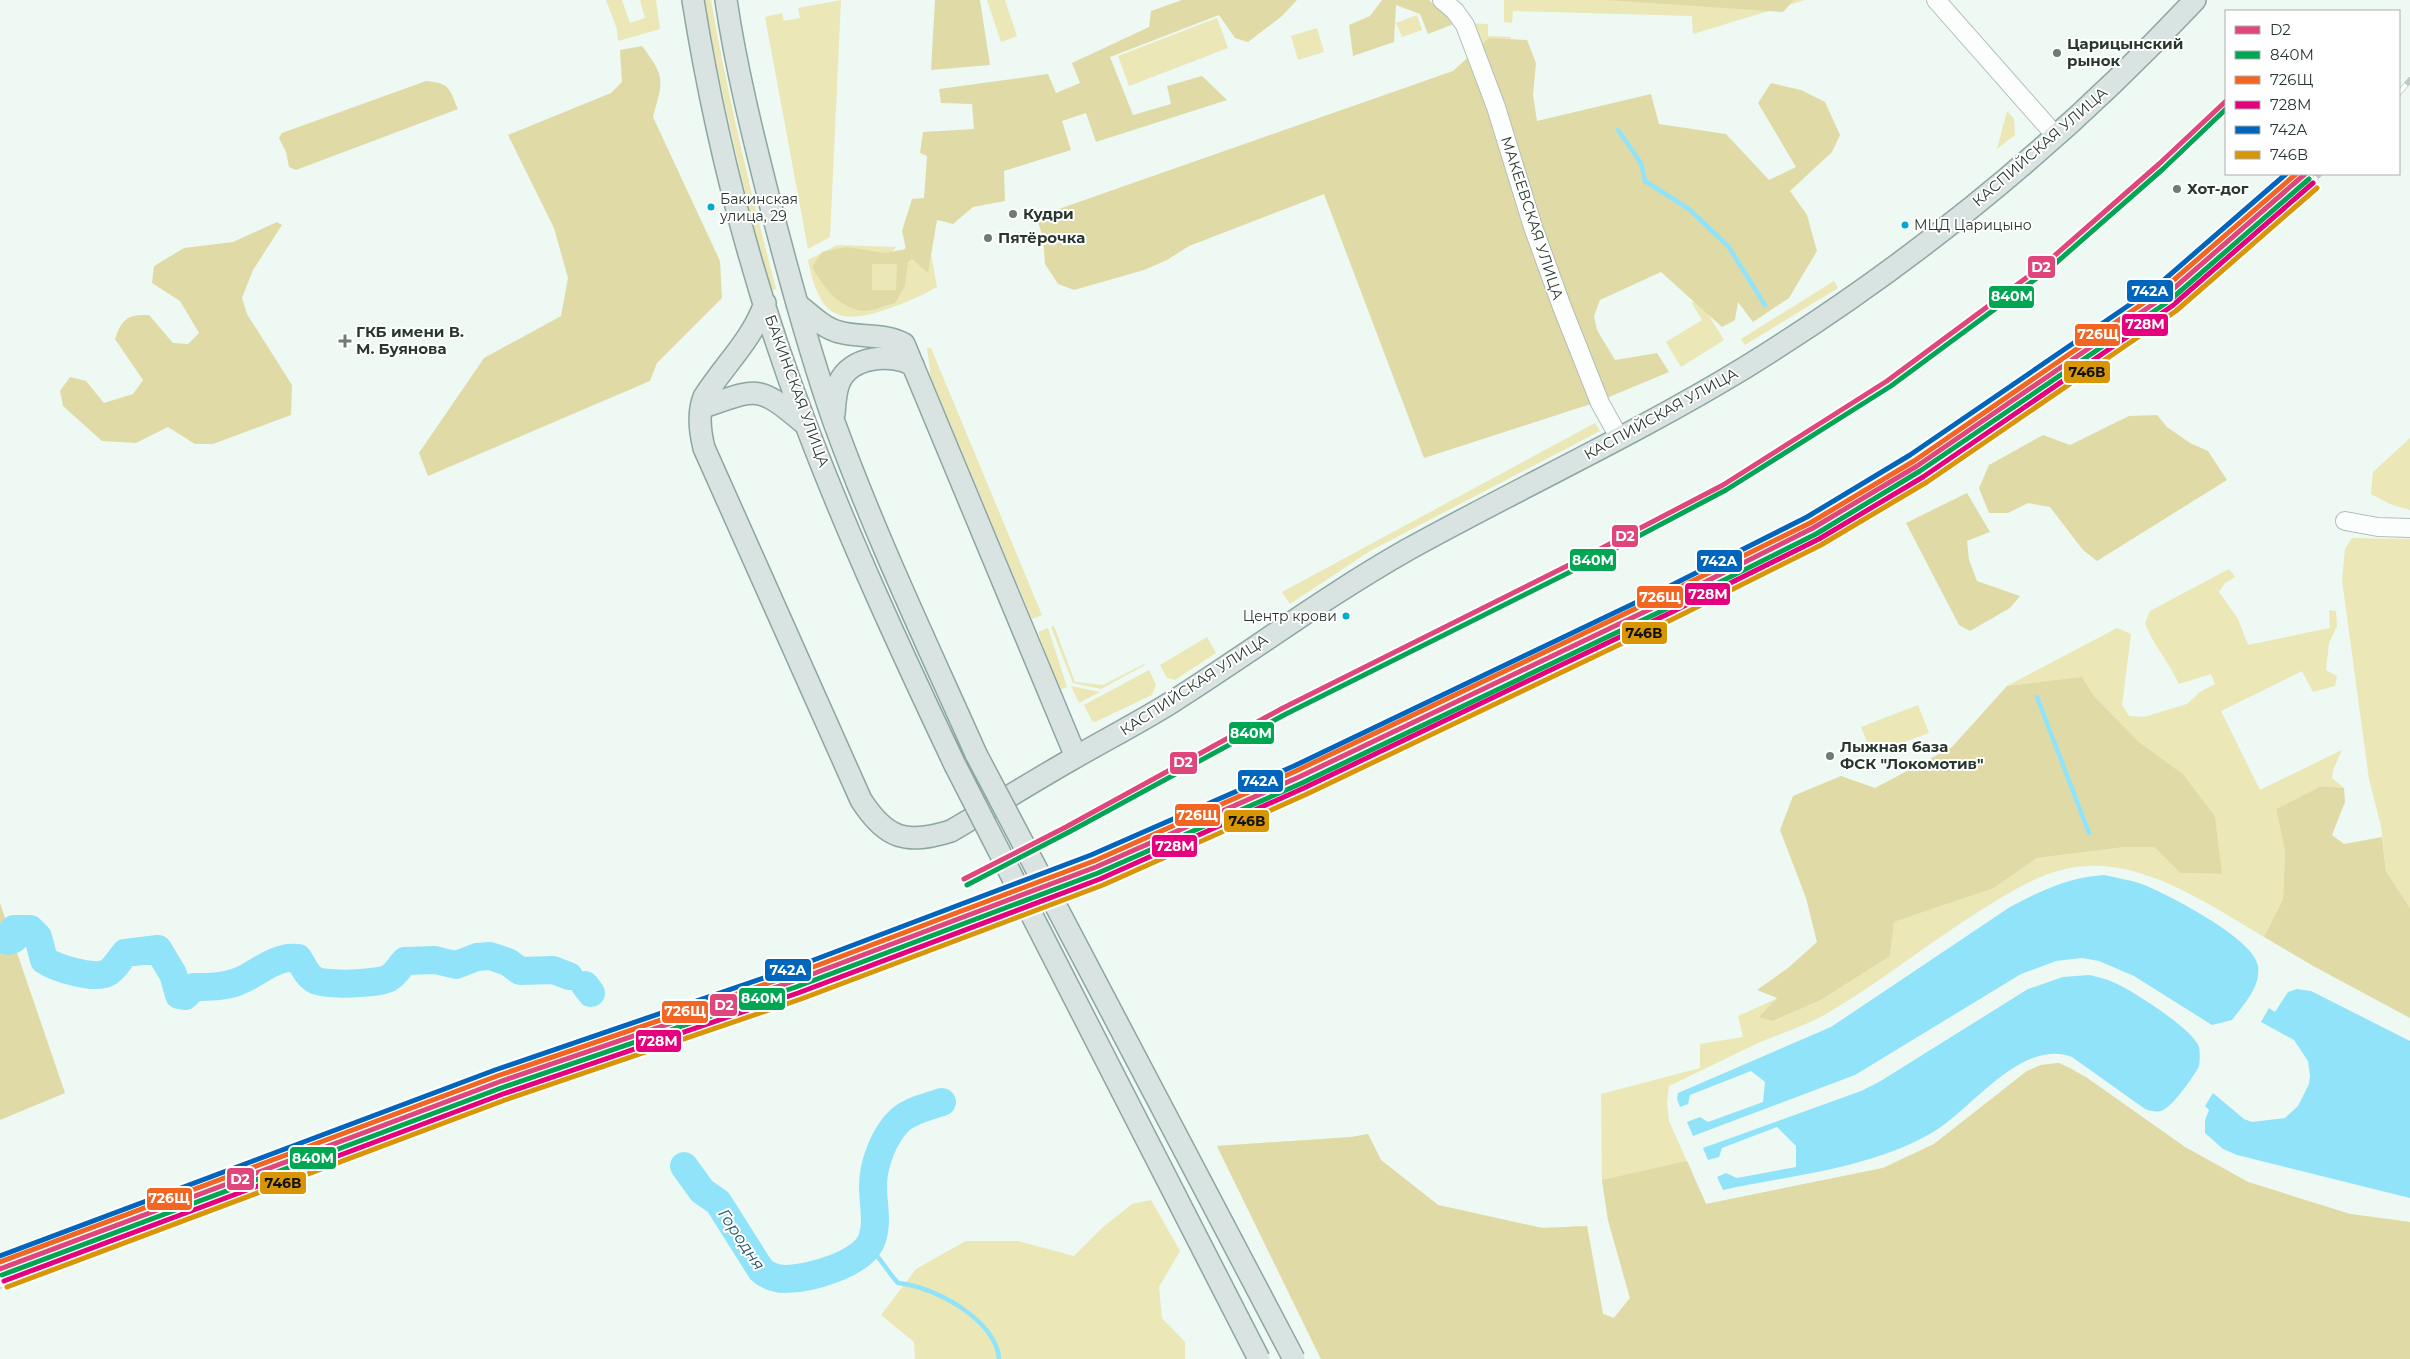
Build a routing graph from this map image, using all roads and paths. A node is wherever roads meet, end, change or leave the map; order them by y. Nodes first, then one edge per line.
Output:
1 (693, 0) edge
2 (726, 0) edge
3 (1442, 0) edge
4 (1936, 0) edge
5 (2195, 0) edge
6 (2056, 136) junction
7 (765, 303) junction
8 (797, 304) junction
9 (914, 365) junction
10 (701, 408) junction
11 (834, 422) junction
12 (806, 424) junction
13 (1620, 439) junction
14 (2345, 521) dead end
15 (2410, 528) edge
16 (1076, 757) junction
17 (1259, 1359) edge
18 (1294, 1359) edge

1 - 7 main road, БАКИНСКАЯ УЛИЦА
2 - 8 main road, БАКИНСКАЯ УЛИЦА
3 - 13 street, МАКЕЕВСКАЯ УЛИЦА
4 - 6 street
5 - 6 main road, КАСПИЙСКАЯ УЛИЦА
6 - 13 main road, КАСПИЙСКАЯ УЛИЦА
7 - 10 main road
7 - 12 main road, БАКИНСКАЯ УЛИЦА
8 - 9 main road
8 - 11 main road, БАКИНСКАЯ УЛИЦА
9 - 11 main road
9 - 16 main road
10 - 12 main road
10 - 16 main road, КАСПИЙСКАЯ УЛИЦА
11 - 18 main road, БАКИНСКАЯ УЛИЦА, bridge
12 - 17 main road, БАКИНСКАЯ УЛИЦА, bridge
13 - 16 main road, КАСПИЙСКАЯ УЛИЦА
14 - 15 street

